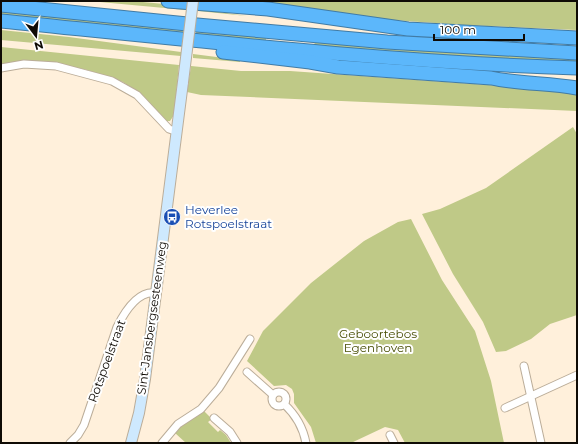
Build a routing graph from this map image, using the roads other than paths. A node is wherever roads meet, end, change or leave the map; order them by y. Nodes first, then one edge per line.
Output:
1 (168, 1) edge
2 (193, 1) edge
3 (1, 5) edge
4 (214, 6) junction
5 (1, 21) edge
6 (577, 38) edge
7 (196, 41) junction
8 (387, 42) junction
9 (577, 53) edge
10 (554, 67) junction
11 (1, 68) edge
12 (577, 68) edge
13 (491, 78) junction
14 (577, 88) edge
15 (172, 130) dead end
16 (156, 293) junction
17 (250, 339) dead end
18 (524, 366) dead end
19 (247, 372) dead end
20 (577, 376) edge
21 (273, 395) junction
22 (531, 396) junction
23 (284, 404) junction
24 (505, 408) dead end
25 (214, 418) dead end
26 (390, 435) dead end
27 (70, 443) edge
28 (131, 443) edge
29 (162, 443) edge
30 (237, 443) edge
31 (306, 443) edge
32 (394, 443) edge
33 (541, 443) edge

1 - 4 highway
2 - 16 main road, Sint-Jansbergsesteenweg, bridge
3 - 8 highway
4 - 6 highway
4 - 8 highway
5 - 7 highway
7 - 10 highway
7 - 13 highway
8 - 9 highway
10 - 12 highway
10 - 13 highway
11 - 15 street
13 - 14 highway
16 - 27 street, Rotspoelstraat
16 - 28 main road, Sint-Jansbergsesteenweg
17 - 29 street
18 - 22 street
19 - 21 street
20 - 22 street
21 - 23 street
21 - 23 street
22 - 24 street
22 - 33 street
23 - 31 street
25 - 30 street
26 - 32 street

